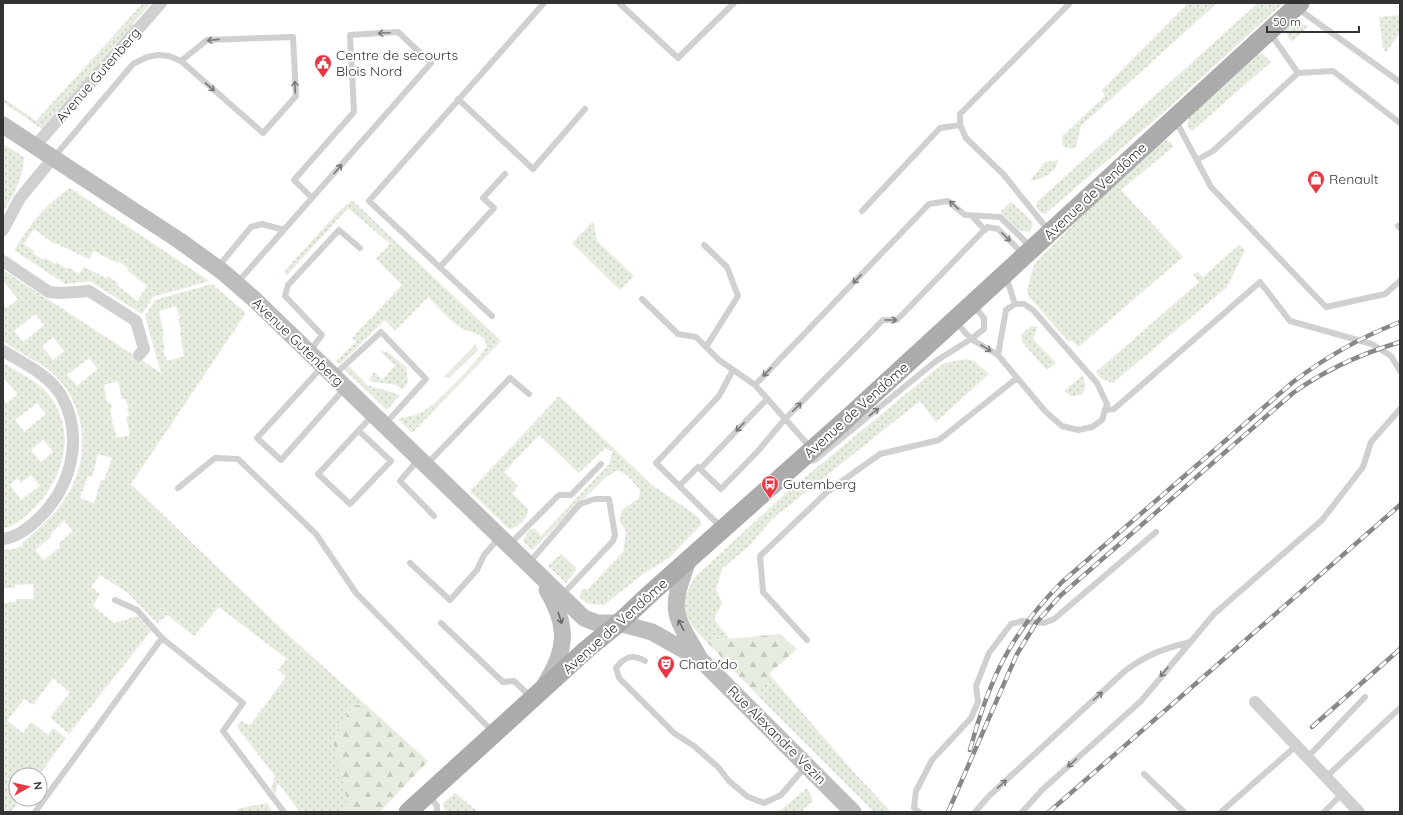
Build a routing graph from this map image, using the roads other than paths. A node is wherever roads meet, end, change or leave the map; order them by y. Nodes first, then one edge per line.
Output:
1 (160, 3) edge
2 (544, 3) edge
3 (619, 3) edge
4 (734, 3) edge
5 (1070, 3) edge
6 (1298, 5) edge
7 (1269, 31) junction
8 (181, 61) junction
9 (1298, 73) junction
10 (1400, 82) edge
11 (458, 99) junction
12 (585, 109) dead end
13 (1174, 118) junction
14 (1400, 123) edge
15 (3, 125) edge
16 (960, 126) junction
17 (35, 146) junction
18 (53, 158) junction
19 (1197, 160) junction
20 (505, 174) dead end
21 (312, 198) junction
22 (862, 211) dead end
23 (972, 216) junction
24 (3, 230) edge
25 (284, 230) junction
26 (985, 230) junction
27 (1050, 232) junction
28 (704, 246) dead end
29 (360, 248) dead end
30 (1028, 252) junction
31 (3, 261) edge
32 (440, 267) junction
33 (217, 268) junction
34 (1005, 273) junction
35 (1400, 281) edge
36 (236, 284) junction
37 (642, 299) dead end
38 (972, 304) junction
39 (1015, 304) junction
40 (492, 316) dead end
41 (954, 320) junction
42 (971, 339) junction
43 (706, 347) junction
44 (3, 351) edge
45 (309, 352) junction
46 (139, 355) dead end
47 (998, 355) junction
48 (733, 370) junction
49 (328, 371) junction
50 (1400, 371) edge
51 (1017, 378) junction
52 (755, 385) junction
53 (345, 387) junction
54 (529, 394) dead end
55 (767, 399) junction
56 (1400, 409) edge
57 (1105, 410) junction
58 (786, 419) junction
59 (379, 420) junction
60 (359, 431) junction
61 (812, 450) junction
62 (423, 462) junction
63 (601, 464) dead end
64 (796, 464) junction
65 (700, 469) junction
66 (679, 486) junction
67 (178, 488) dead end
68 (434, 516) dead end
69 (723, 530) junction
70 (1156, 532) dead end
71 (3, 539) edge
72 (504, 541) junction
73 (688, 561) junction
74 (410, 563) dead end
75 (532, 568) junction
76 (561, 597) junction
77 (115, 600) dead end
78 (441, 623) dead end
79 (619, 623) junction
80 (162, 638) junction
81 (807, 640) dead end
82 (1190, 642) junction
83 (700, 659) junction
84 (645, 661) dead end
85 (1365, 697) dead end
86 (533, 699) junction
87 (1255, 702) dead end
88 (1400, 708) edge
89 (494, 733) junction
90 (1296, 746) junction
91 (1307, 758) junction
92 (807, 765) junction
93 (1144, 774) dead end
94 (1326, 777) junction
95 (428, 794) junction
96 (1342, 794) junction
97 (35, 812) edge
98 (284, 812) edge
99 (408, 812) edge
100 (437, 812) edge
101 (854, 812) edge
102 (919, 812) edge
103 (975, 812) edge
104 (1022, 812) edge
105 (1184, 812) edge
106 (1221, 812) edge
107 (1324, 812) edge
108 (1359, 812) edge

1 - 17 street, Avenue Gutenberg
2 - 11 lane
3 - 4 lane
5 - 16 lane
6 - 7 main road, Avenue de Vendôme
6 - 10 lane
7 - 9 lane
7 - 13 main road, Avenue de Vendôme
8 -> 8 lane
8 - 18 lane
9 - 14 lane
9 - 19 lane
11 - 12 lane
11 - 32 lane
13 - 19 lane
13 - 27 main road, Avenue de Vendôme
15 - 17 main road, Avenue Gutenberg
16 - 22 lane
16 - 27 lane
17 - 18 main road, Avenue Gutenberg
18 - 24 street
18 - 33 main road, Avenue Gutenberg
19 - 35 lane
20 - 32 lane
21 -> 21 lane
21 - 25 lane
23 - 26 lane
23 - 30 lane
23 -> 52 lane
25 - 33 lane
25 - 36 lane
26 -> 30 lane
58 -> 26 lane
27 - 30 main road, Avenue de Vendôme
28 - 43 lane
29 - 45 lane
30 - 34 main road, Avenue de Vendôme
31 - 46 street
32 - 40 lane
33 - 36 main road, Avenue Gutenberg
34 - 38 main road, Avenue de Vendôme
34 - 39 lane
36 - 45 main road, Avenue Gutenberg
37 - 43 lane
38 - 41 main road, Avenue de Vendôme
38 - 42 lane
39 - 47 lane
39 - 57 lane
41 - 42 lane
41 - 61 main road, Avenue de Vendôme
42 -> 47 lane
64 -> 42 lane
43 - 48 lane
44 - 71 street
45 - 49 main road, Avenue Gutenberg
47 - 51 lane
48 - 52 lane
48 - 66 lane
49 - 53 main road, Avenue Gutenberg
49 - 53 lane
49 - 59 lane
50 - 57 lane
51 - 57 lane
51 - 81 lane
52 - 55 lane
53 - 59 main road, Avenue Gutenberg
54 - 62 lane
55 - 58 lane
55 -> 65 lane
56 - 82 lane
58 - 61 lane
58 - 65 lane
59 - 60 lane
59 - 62 main road, Avenue Gutenberg
60 - 60 lane
61 - 64 main road, Avenue de Vendôme
62 - 68 lane
62 - 72 main road, Avenue Gutenberg
63 - 72 lane
64 - 69 main road, Avenue de Vendôme
65 - 66 lane
66 - 69 lane
67 - 89 lane
69 - 73 main road, Avenue de Vendôme
70 - 102 lane
72 - 74 lane
72 - 75 main road, Avenue Gutenberg
73 - 79 main road, Avenue de Vendôme
83 -> 73 main road, Rue Alexandre Vezin
75 - 76 main road, Avenue Gutenberg
75 - 76 lane
75 -> 86 main road, Avenue Gutenberg
76 - 79 main road, Avenue Gutenberg
77 - 80 lane
78 - 86 lane
79 - 83 main road, Rue Alexandre Vezin
79 - 86 main road, Avenue de Vendôme
80 - 97 lane
80 - 98 lane
103 -> 82 lane
82 -> 104 lane
83 - 92 main road, Rue Alexandre Vezin
84 - 92 lane
85 - 91 lane
86 - 89 main road, Avenue de Vendôme
87 - 90 street
88 - 94 lane
89 - 95 main road, Avenue de Vendôme
90 - 91 street
90 - 106 lane
91 - 94 street
92 - 101 main road, Rue Alexandre Vezin
93 - 105 lane
94 - 96 street
95 - 99 main road, Avenue de Vendôme
95 - 100 lane
96 - 107 lane
96 - 108 street

